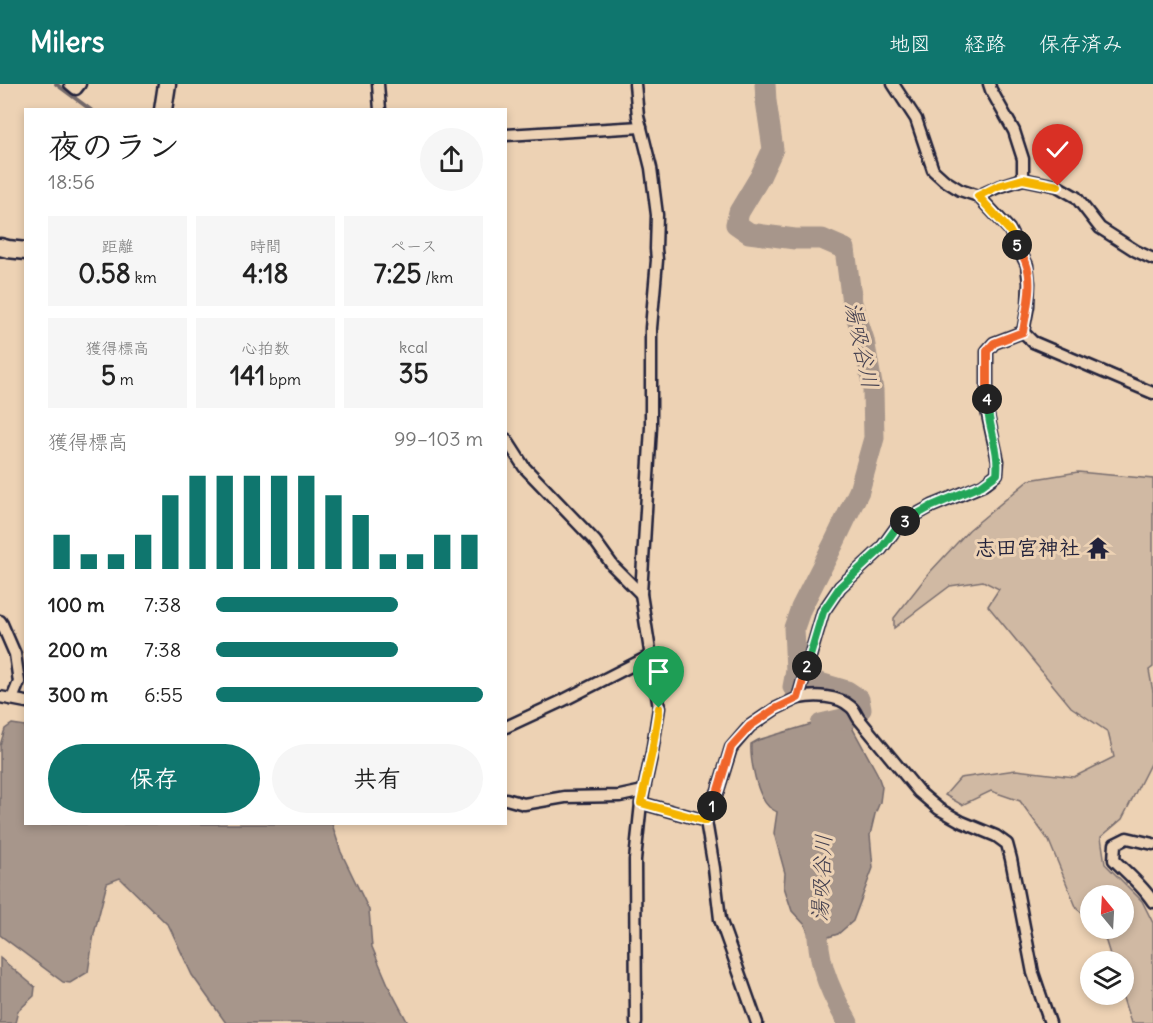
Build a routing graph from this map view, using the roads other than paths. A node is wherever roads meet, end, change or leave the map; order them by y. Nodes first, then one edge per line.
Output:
1 (70, 84) edge
2 (80, 84) edge
3 (167, 84) edge
4 (378, 84) edge
5 (635, 84) edge
6 (893, 84) edge
7 (989, 84) edge
8 (163, 108) edge
9 (380, 108) edge
10 (641, 127) junction
11 (507, 135) edge
12 (1023, 179) junction
13 (978, 196) junction
14 (0, 247) edge
15 (24, 251) edge
16 (1153, 259) edge
17 (1023, 332) junction
18 (1153, 393) edge
19 (507, 441) edge
20 (641, 594) junction
21 (0, 621) edge
22 (652, 655) junction
23 (0, 697) edge
24 (798, 698) junction
25 (12, 699) junction
26 (24, 702) edge
27 (507, 728) edge
28 (643, 791) junction
29 (507, 799) edge
30 (641, 803) junction
31 (706, 821) junction
32 (1153, 844) edge
33 (1153, 903) edge
34 (636, 1023) edge
35 (757, 1023) edge
36 (1050, 1023) edge

1 - 2 street
3 - 8 main road
4 - 9 street
5 - 10 street
6 - 13 street
7 - 12 street
10 - 11 street
10 - 20 street
12 - 13 street
12 - 16 street
13 - 17 street
14 - 15 main road
17 - 18 street
17 - 24 street
19 - 20 street
20 - 22 street
21 - 25 street
22 - 27 street
22 - 28 street
23 - 25 street
24 - 31 street
24 - 36 street
25 - 26 street
28 - 29 street
28 - 30 street
30 - 31 street
30 - 34 street
31 - 35 street
32 - 33 street

